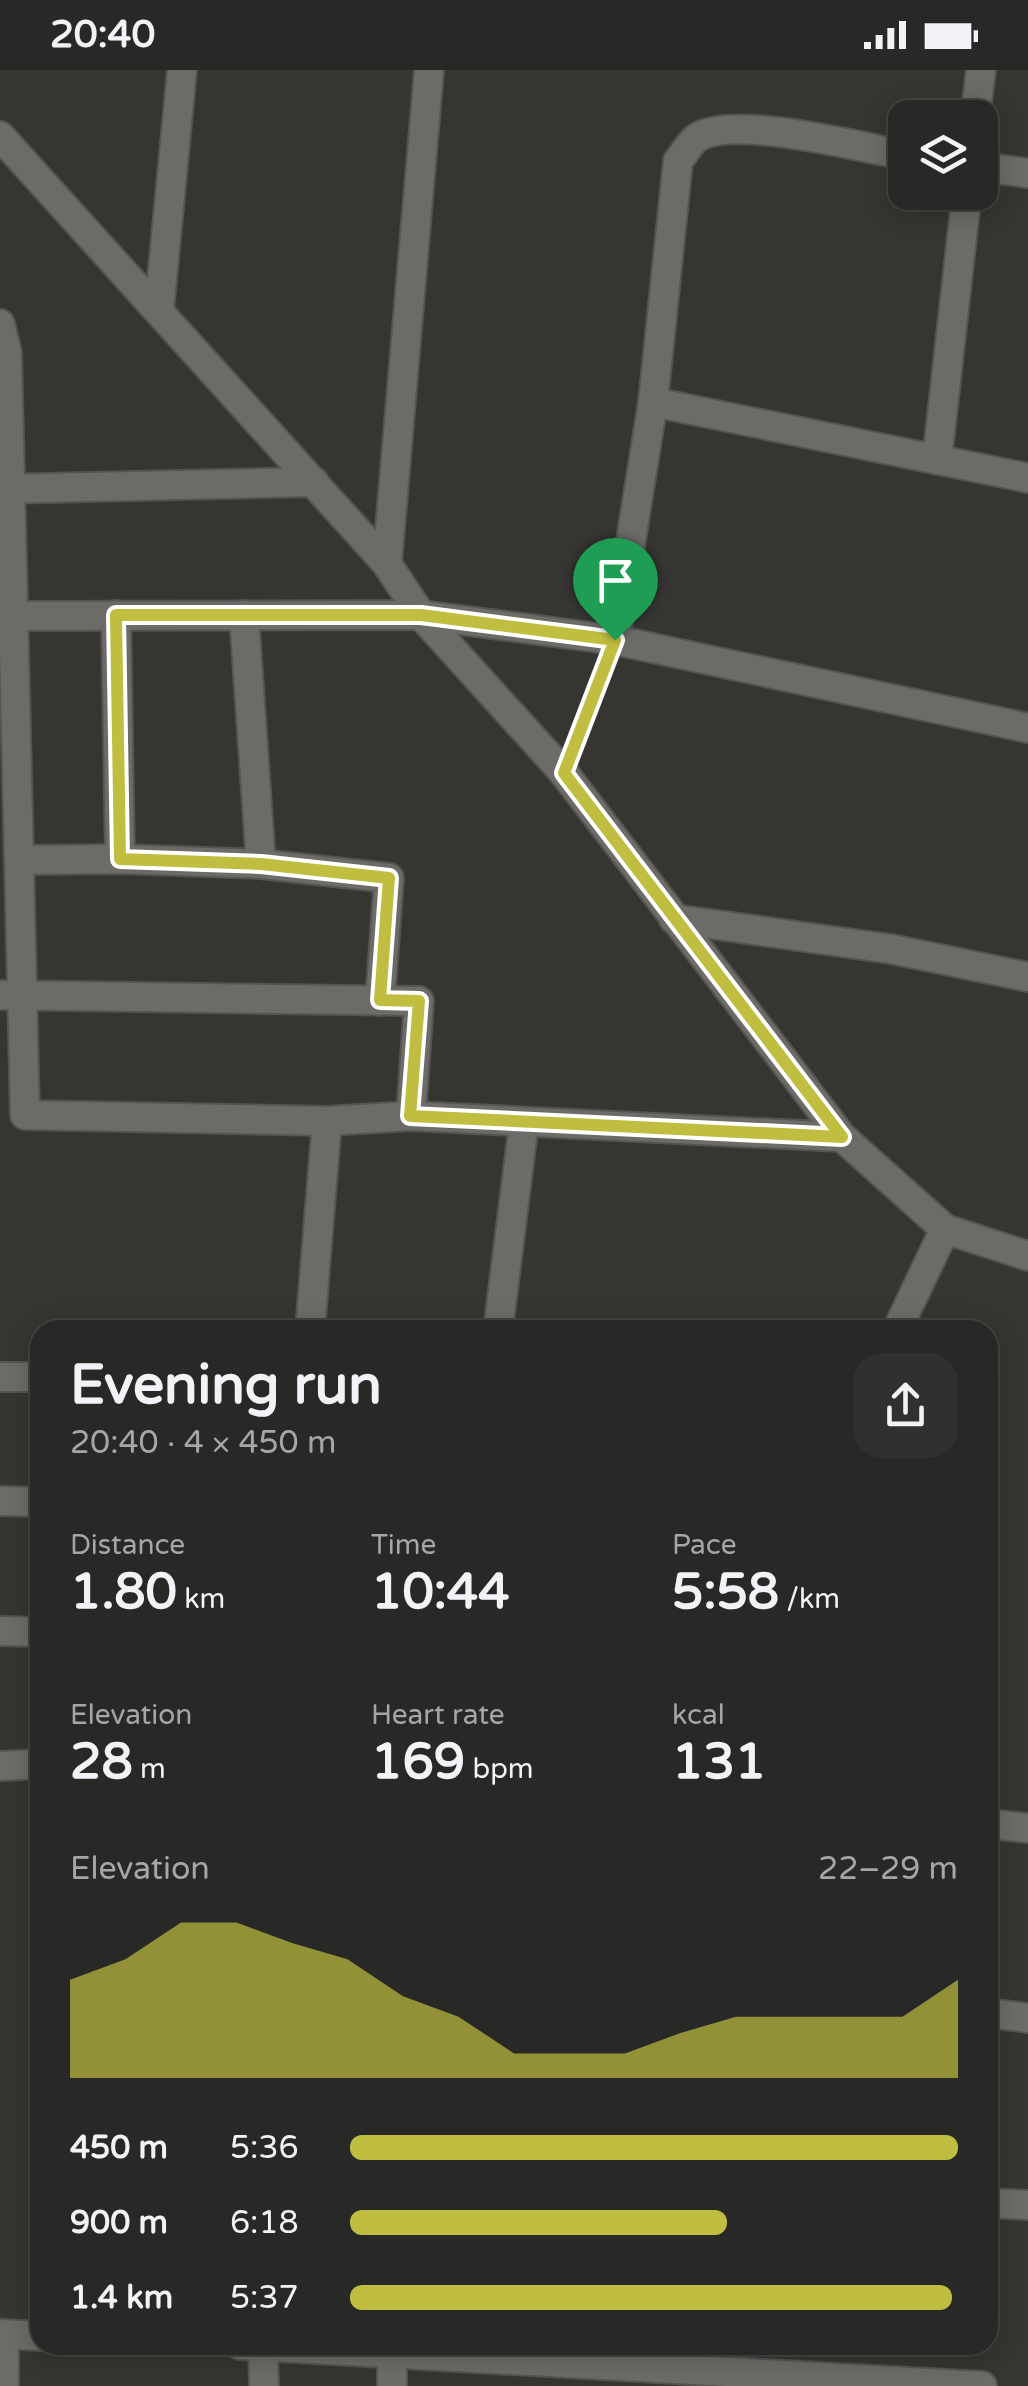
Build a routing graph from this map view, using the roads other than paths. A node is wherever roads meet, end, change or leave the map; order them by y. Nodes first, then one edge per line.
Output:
1 (182, 70) edge
2 (429, 70) edge
3 (981, 70) edge
4 (978, 100) edge
5 (0, 136) edge
6 (888, 152) edge
7 (998, 169) edge
8 (1028, 173) edge
9 (965, 210) edge
10 (159, 311) junction
11 (0, 324) edge
12 (652, 402) junction
13 (937, 460) junction
14 (1028, 478) edge
15 (314, 482) junction
16 (5, 489) edge
17 (387, 564) junction
18 (116, 615) junction
19 (244, 615) junction
20 (421, 615) junction
21 (6, 616) edge
22 (615, 640) junction
23 (1028, 728) edge
24 (8, 736) edge
25 (120, 859) junction
26 (19, 860) junction
27 (261, 864) junction
28 (674, 919) junction
29 (1028, 976) edge
30 (11, 995) edge
31 (380, 1000) junction
32 (12, 1115) edge
33 (410, 1116) junction
34 (327, 1121) junction
35 (524, 1122) junction
36 (842, 1137) junction
37 (945, 1229) junction
38 (1028, 1256) edge
39 (311, 1320) edge
40 (499, 1320) edge
41 (901, 1320) edge
42 (0, 1377) edge
43 (30, 1377) edge
44 (0, 1500) edge
45 (30, 1502) edge
46 (0, 1632) edge
47 (30, 1632) edge
48 (30, 1764) edge
49 (0, 1766) edge
50 (998, 1825) edge
51 (1028, 1828) edge
52 (998, 2014) edge
53 (1028, 2018) edge
54 (998, 2203) edge
55 (1028, 2205) edge
56 (2, 2334) edge
57 (30, 2335) edge
58 (263, 2355) edge
59 (392, 2355) edge
60 (412, 2355) edge
61 (649, 2356) edge
62 (612, 2375) edge
63 (4, 2386) edge
64 (264, 2386) edge
65 (392, 2386) edge
66 (982, 2386) edge

1 - 10 street
2 - 17 street
3 - 4 street
5 - 10 street
6 - 12 street
7 - 8 street
9 - 13 street
10 - 15 street
11 - 16 street
12 - 13 street
12 - 22 street
13 - 14 street
15 - 16 street
15 - 17 street
16 - 21 street
17 - 20 street
18 - 19 street
18 - 21 street
18 - 25 street
19 - 20 street
19 - 27 street
20 - 22 street
20 - 28 street
21 - 24 street
22 - 23 street
24 - 26 street
25 - 26 street
25 - 27 street
26 - 30 street
27 - 31 street
28 - 29 street
28 - 36 street
30 - 31 street
30 - 32 street
31 - 33 street
32 - 34 street
33 - 34 street
33 - 35 street
34 - 39 street
35 - 36 street
35 - 40 street
36 - 37 street
37 - 38 street
37 - 41 street
42 - 43 street
44 - 45 street
46 - 47 street
48 - 49 street
50 - 51 street
52 - 53 street
54 - 55 street
56 - 57 street
56 - 63 street
58 - 64 street
59 - 65 street
60 - 62 street
61 - 62 street
61 - 66 street

